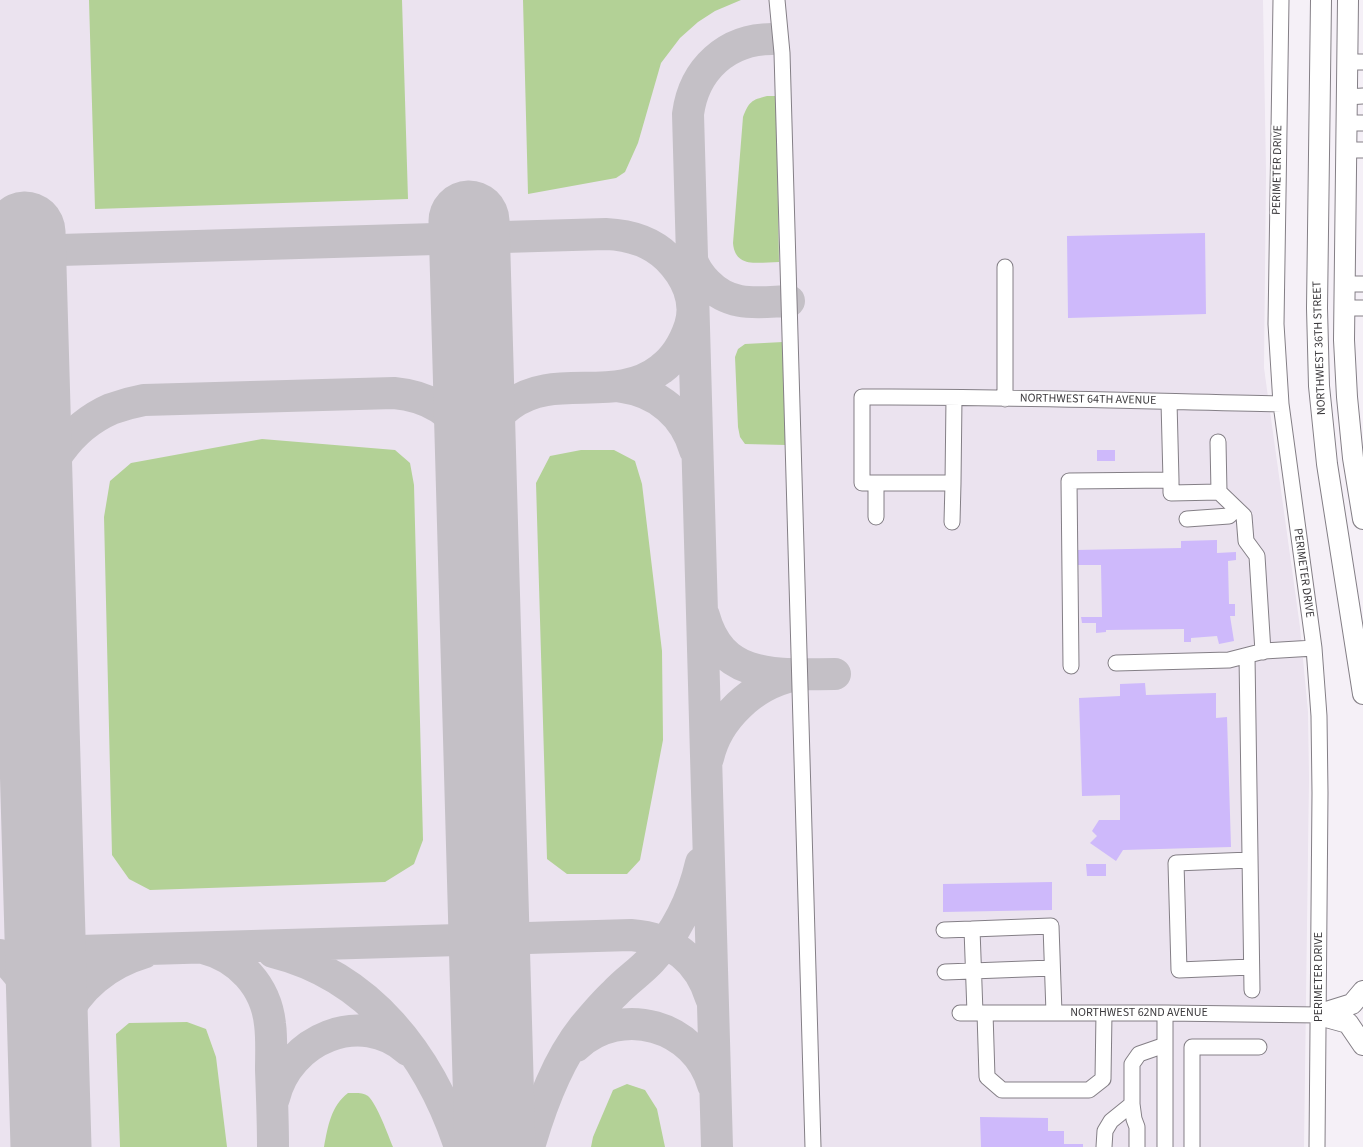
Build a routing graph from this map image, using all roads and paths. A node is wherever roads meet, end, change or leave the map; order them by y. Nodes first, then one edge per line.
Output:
1 (776, 0) edge
2 (1281, 0) edge
3 (1321, 0) edge
4 (1348, 0) edge
5 (1355, 62) edge
6 (1355, 96) edge
7 (1355, 123) edge
8 (1355, 150) edge
9 (1005, 267) dead end
10 (1354, 284) edge
11 (1317, 308) junction
12 (1354, 308) edge
13 (954, 398) junction
14 (1005, 399) junction
15 (1169, 402) junction
16 (1280, 404) junction
17 (1218, 442) dead end
18 (1171, 480) junction
19 (876, 483) junction
20 (953, 483) junction
21 (1361, 489) edge
22 (1219, 492) junction
23 (1236, 508) junction
24 (876, 517) dead end
25 (1188, 519) dead end
26 (1363, 519) edge
27 (952, 522) dead end
28 (1314, 648) junction
29 (1262, 652) junction
30 (1247, 656) junction
31 (1116, 663) dead end
32 (1070, 666) dead end
33 (1363, 694) edge
34 (1250, 860) junction
35 (944, 930) dead end
36 (972, 930) junction
37 (1251, 967) junction
38 (1052, 968) junction
39 (974, 971) junction
40 (945, 972) dead end
41 (1252, 990) dead end
42 (1363, 991) edge
43 (973, 1013) junction
44 (1054, 1013) junction
45 (1104, 1013) junction
46 (1165, 1013) junction
47 (1319, 1015) junction
48 (1165, 1045) junction
49 (1363, 1045) edge
50 (1259, 1047) dead end
51 (1132, 1104) junction
52 (813, 1147) edge
53 (1104, 1147) edge
54 (1137, 1147) edge
55 (1165, 1147) edge
56 (1192, 1147) edge
57 (1317, 1147) edge

1 - 52 street
2 - 16 street, PERIMETER DRIVE
3 - 11 main road, NORTHWEST 36TH STREET
4 - 5 main road, NORTHWEST 36TH STREET
5 - 6 main road, NORTHWEST 36TH STREET
6 - 7 main road, NORTHWEST 36TH STREET
7 - 8 main road, NORTHWEST 36TH STREET
8 - 10 main road, NORTHWEST 36TH STREET
9 - 14 street
10 - 12 main road, NORTHWEST 36TH STREET
11 - 12 main road
11 - 33 main road, NORTHWEST 36TH STREET
12 - 21 main road, NORTHWEST 36TH STREET
13 - 14 street, NORTHWEST 64TH AVENUE
13 - 19 street, NORTHWEST 64TH AVENUE
13 - 20 street
14 - 15 street, NORTHWEST 64TH AVENUE
15 - 16 street, NORTHWEST 64TH AVENUE
15 - 18 street
16 - 28 street, PERIMETER DRIVE
17 - 22 street
18 - 22 street
18 - 32 street
19 - 20 street
19 - 24 street
20 - 27 street
21 - 26 main road, NORTHWEST 36TH STREET
22 - 23 street
23 - 25 street
23 - 29 street
28 - 29 street
28 - 47 street, PERIMETER DRIVE
29 - 30 street
30 - 31 street
30 - 34 street
34 - 37 street
34 - 37 street
35 - 36 street
36 - 38 street
36 - 39 street
37 - 41 street
38 - 39 street
38 - 44 street
39 - 40 street
39 - 43 street
42 - 47 main road
43 - 44 street, NORTHWEST 62ND AVENUE
43 - 45 street
44 - 45 street, NORTHWEST 62ND AVENUE
45 - 46 street, NORTHWEST 62ND AVENUE
46 - 47 street, NORTHWEST 62ND AVENUE
46 - 48 street
47 - 49 main road
47 - 57 street, PERIMETER DRIVE
48 - 51 street
48 - 55 street
50 - 56 street
51 - 53 street
51 - 54 street

